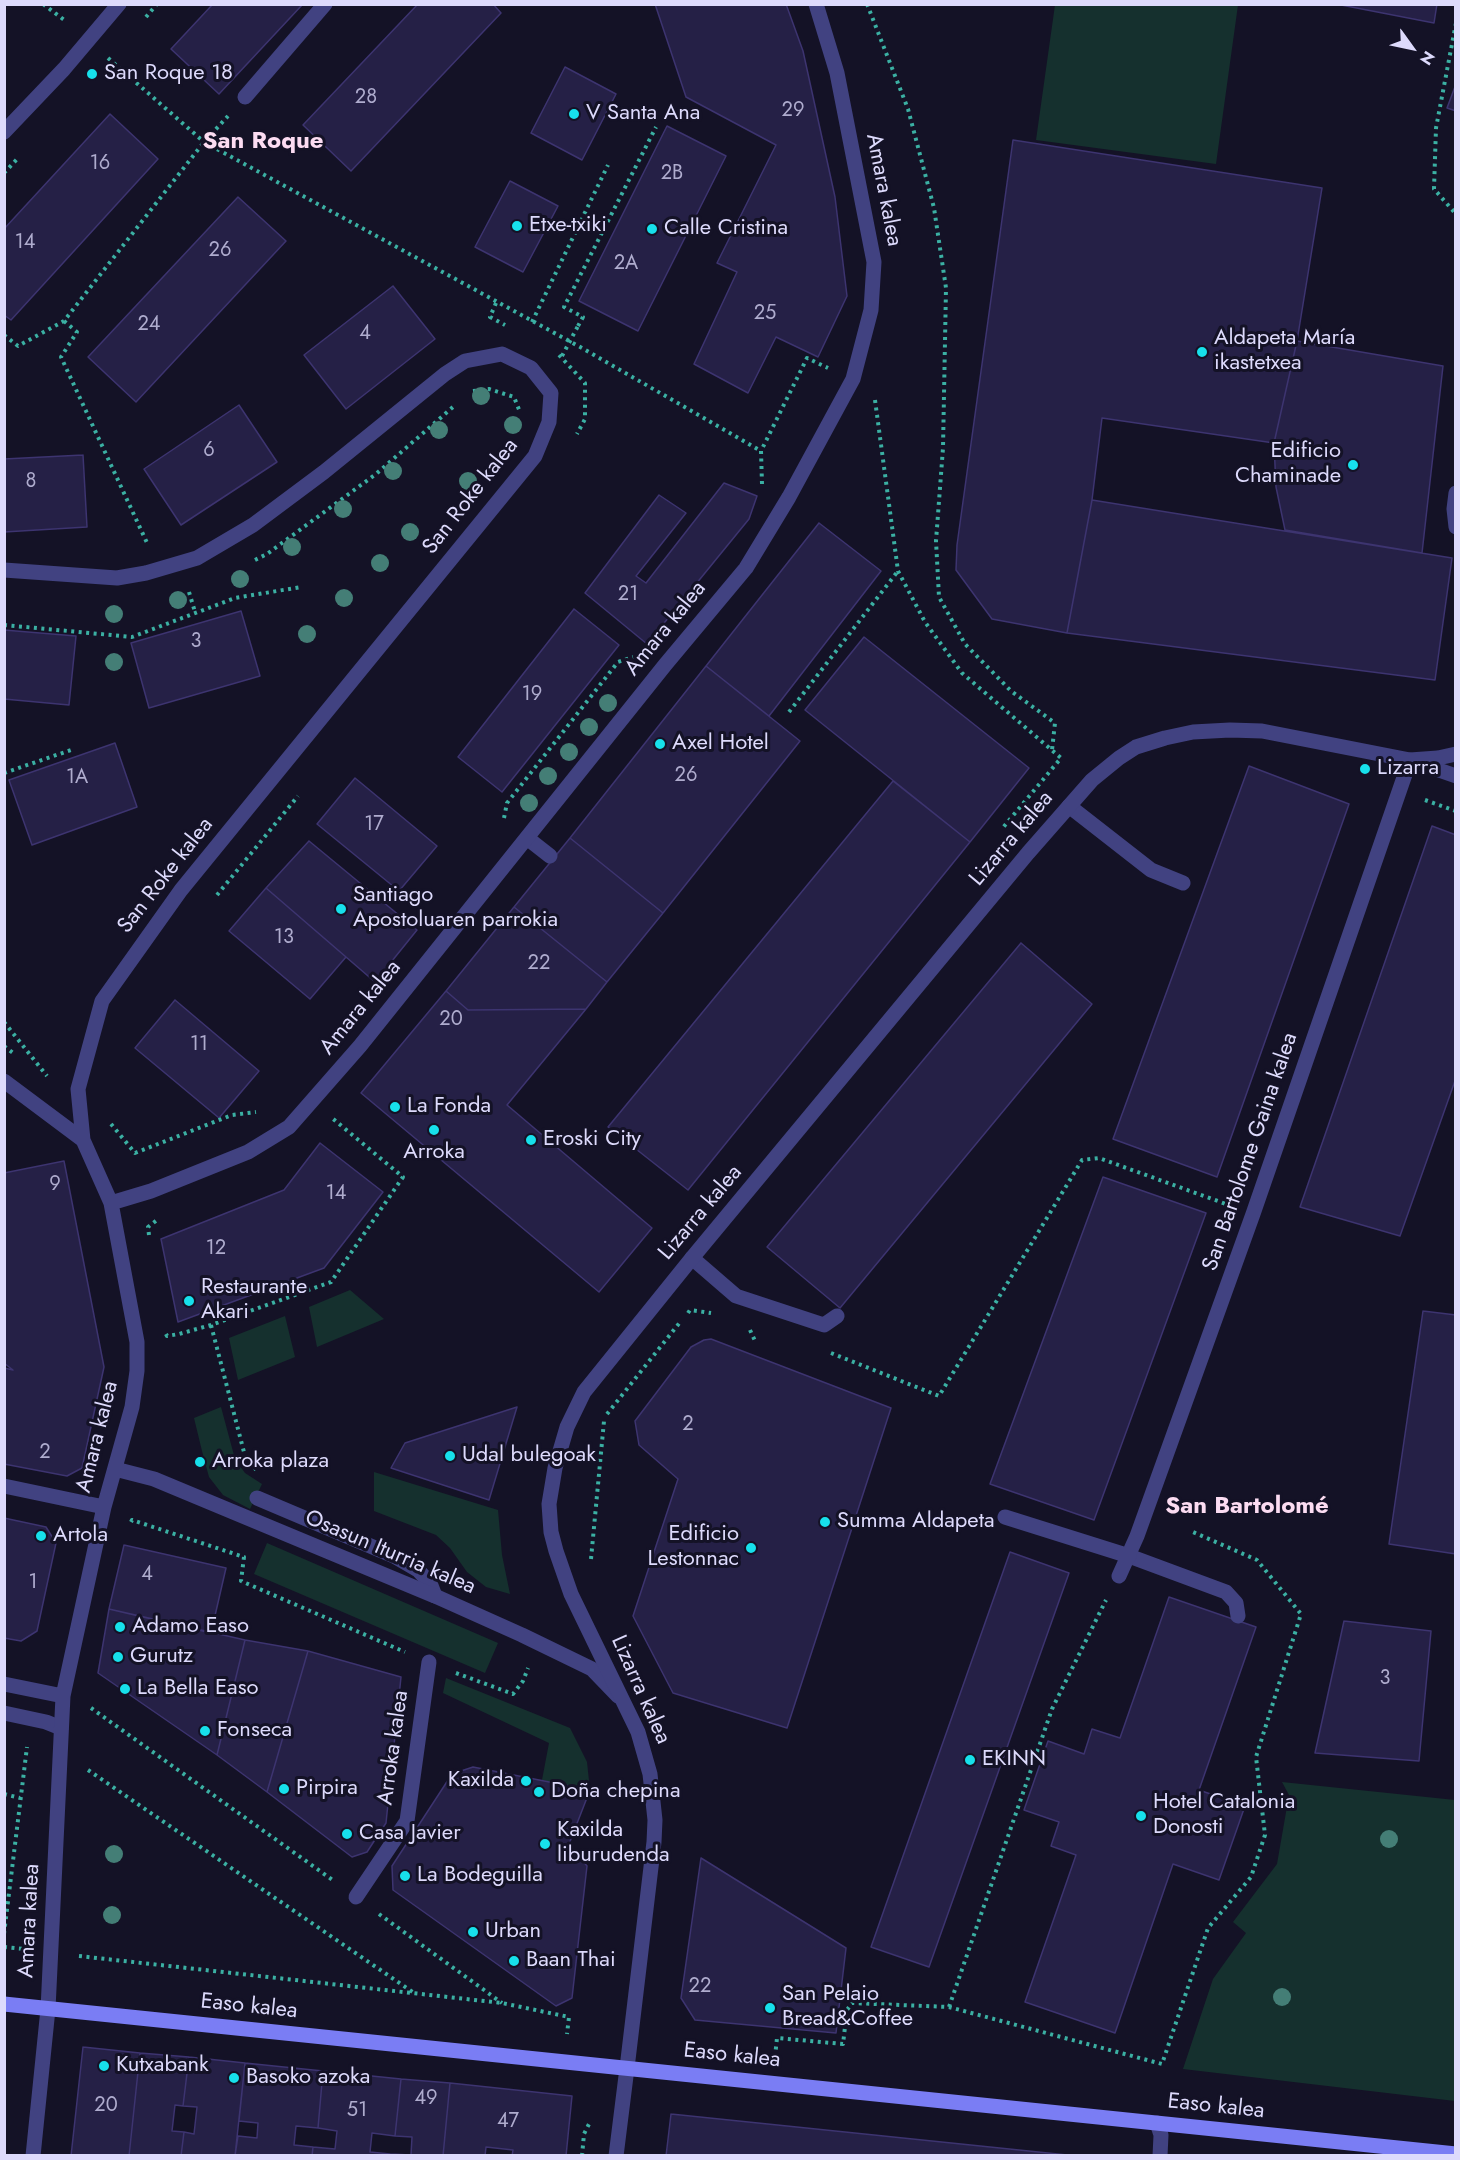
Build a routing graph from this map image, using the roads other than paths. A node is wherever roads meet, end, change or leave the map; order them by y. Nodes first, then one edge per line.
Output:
1 (119, 4) edge
2 (325, 4) edge
3 (816, 4) edge
4 (246, 97) dead end
5 (4, 132) edge
6 (1455, 493) edge
7 (1455, 527) edge
8 (4, 570) edge
9 (1455, 754) edge
10 (1410, 760) junction
11 (1455, 776) edge
12 (1070, 806) junction
13 (527, 838) junction
14 (550, 856) dead end
15 (1183, 883) dead end
16 (4, 1081) edge
17 (83, 1140) junction
18 (111, 1203) junction
19 (692, 1258) junction
20 (837, 1316) dead end
21 (115, 1469) junction
22 (4, 1486) edge
23 (257, 1498) dead end
24 (104, 1507) junction
25 (1005, 1517) dead end
26 (1129, 1556) junction
27 (1119, 1576) road end
28 (435, 1596) junction
29 (1238, 1616) dead end
30 (429, 1662) road end
31 (4, 1684) edge
32 (63, 1696) junction
33 (628, 1711) junction
34 (4, 1713) edge
35 (61, 1728) junction
36 (356, 1897) road end
37 (4, 2004) edge
38 (48, 2009) junction
39 (627, 2068) junction
40 (1157, 2123) junction
41 (1455, 2154) edge
42 (33, 2156) edge
43 (616, 2156) edge
44 (1160, 2156) edge

1 - 5 street
2 - 4 street
3 - 13 street, Amara kalea
6 - 7 street
8 - 17 street, San Roke kalea
9 - 10 street, Lizarra kalea
10 - 11 street, Lizarra kalea
10 - 12 street, Lizarra kalea
10 - 26 street, San Bartolome Gaina kalea
12 - 15 street
12 - 19 street, Lizarra kalea
13 - 14 street
13 - 18 street, Amara kalea
16 - 17 street
17 - 18 street
18 - 21 street, Amara kalea
19 - 20 street
19 - 33 street, Lizarra kalea
21 - 24 street, Amara kalea
21 - 28 street, Osasun Iturria kalea
22 - 24 street
23 - 28 street
24 - 32 street, Amara kalea
25 - 26 street
26 - 27 street, San Bartolome Gaina kalea
26 - 29 street
28 - 33 street, Osasun Iturria kalea
30 - 36 street, Arroka kalea
31 - 32 street
32 - 35 street, Amara kalea
33 - 39 street, Lizarra kalea
34 - 35 street
35 - 38 street, Amara kalea
37 - 38 main road, Easo kalea
38 - 39 main road, Easo kalea
38 - 42 street, Amara kalea
39 - 40 main road, Easo kalea
39 - 43 street, Lizarra kalea
40 - 41 main road, Easo kalea
40 - 44 street

